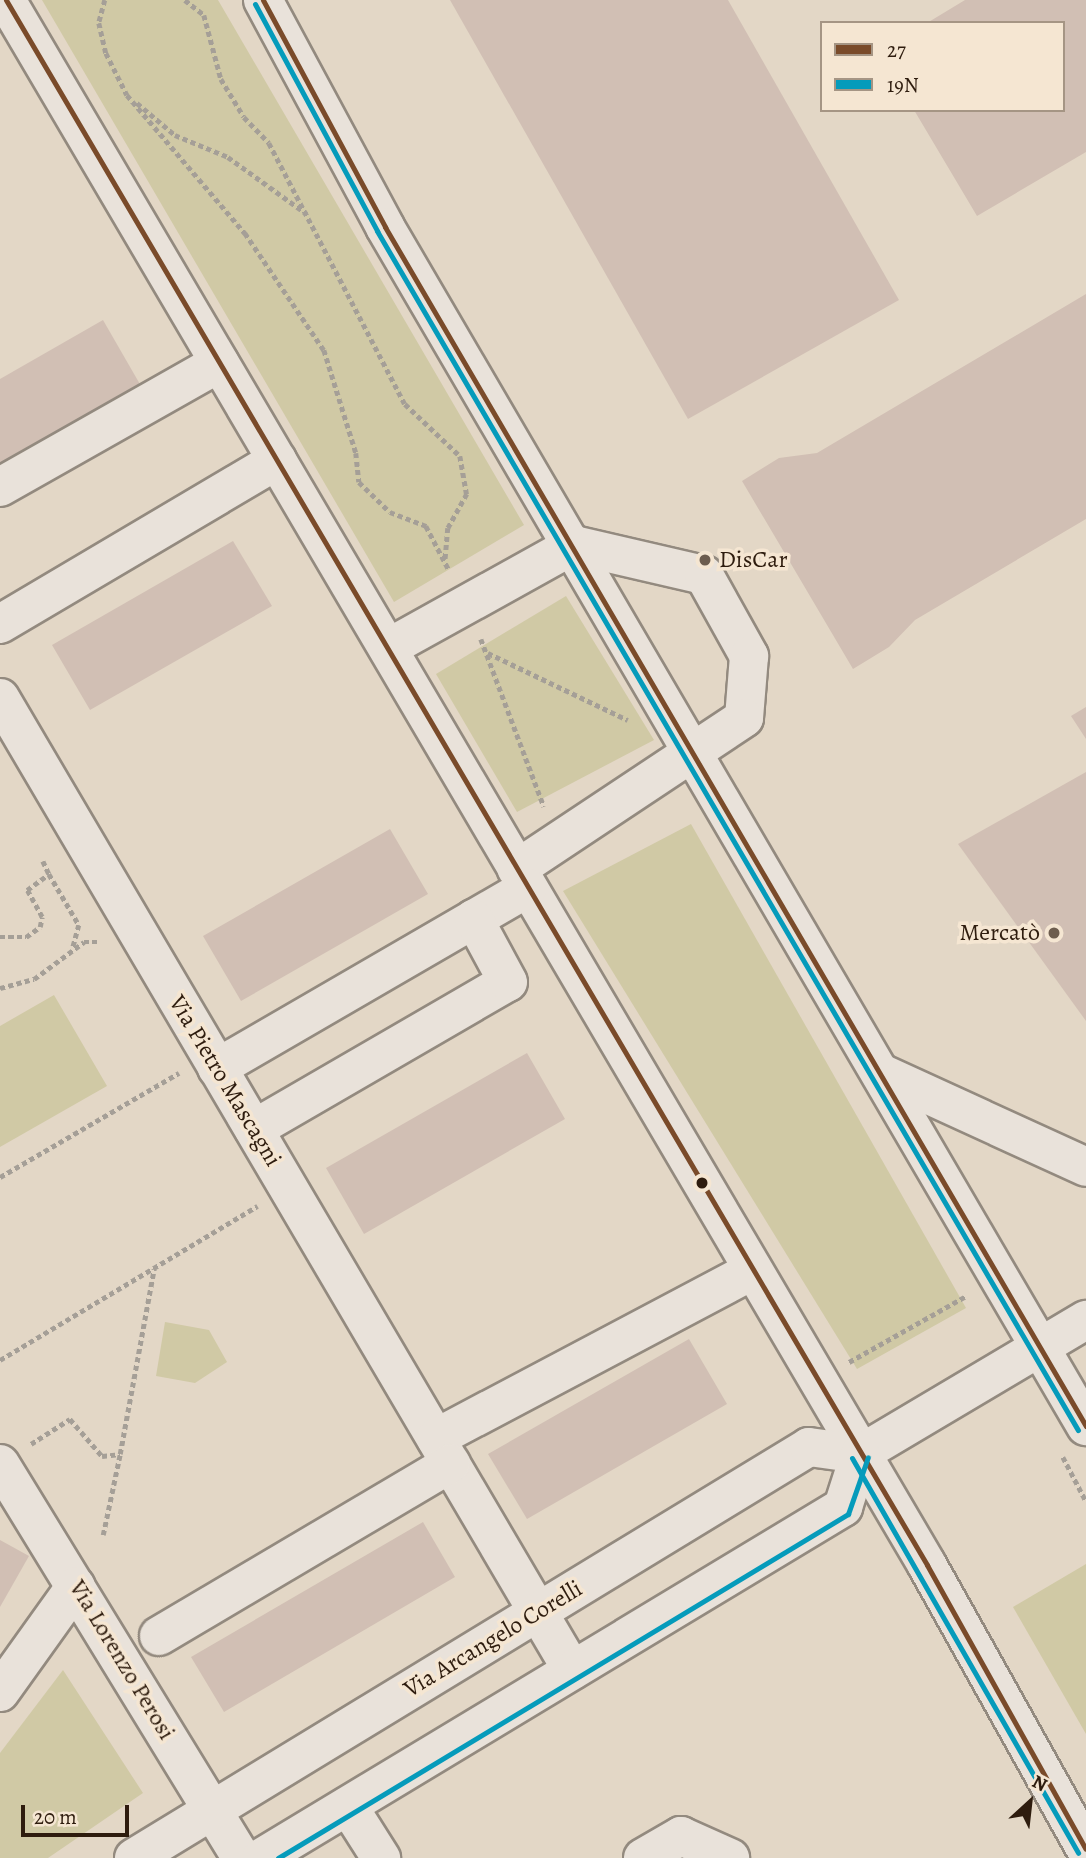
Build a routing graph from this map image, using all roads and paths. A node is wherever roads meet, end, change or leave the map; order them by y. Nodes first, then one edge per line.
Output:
1 (6, 0) edge
2 (105, 0) edge
3 (185, 0) edge
4 (263, 0) edge
5 (127, 95) junction
6 (307, 215) junction
7 (219, 363) junction
8 (277, 460) junction
9 (0, 487) edge
10 (574, 545) junction
11 (0, 624) edge
12 (388, 648) junction
13 (487, 653) dead end
14 (0, 698) edge
15 (695, 751) junction
16 (546, 814) dead end
17 (43, 861) dead end
18 (49, 874) junction
19 (523, 878) junction
20 (474, 919) junction
21 (0, 937) edge
22 (0, 988) edge
23 (214, 1061) junction
24 (883, 1074) junction
25 (254, 1129) junction
26 (1086, 1167) edge
27 (0, 1177) edge
28 (288, 1186) junction
29 (154, 1268) junction
30 (751, 1271) junction
31 (970, 1294) dead end
32 (1086, 1320) edge
33 (1040, 1346) junction
34 (0, 1360) edge
35 (846, 1364) dead end
36 (1086, 1426) edge
37 (443, 1450) junction
38 (120, 1454) junction
39 (860, 1454) junction
40 (14, 1455) edge
41 (103, 1535) dead end
42 (76, 1586) junction
43 (538, 1611) junction
44 (159, 1636) dead end
45 (572, 1670) junction
46 (0, 1692) edge
47 (348, 1806) junction
48 (212, 1810) junction
49 (1086, 1849) edge
50 (134, 1858) edge
51 (241, 1858) edge
52 (261, 1858) edge
53 (381, 1858) edge
54 (643, 1858) edge
55 (730, 1858) edge

1 - 7 street
2 - 5 path
3 - 6 path
4 - 10 street
5 - 6 path
5 - 6 path
7 - 8 street
7 - 9 street
8 - 11 street
8 - 12 street
10 - 12 street
10 - 15 street
10 - 15 street
12 - 19 street
13 - 16 path
14 - 23 street, Via Pietro Mascagni
15 - 19 street
15 - 24 street
17 - 18 path
18 - 21 path
18 - 22 path
19 - 20 street
19 - 30 street
20 - 23 street
20 - 25 street
23 - 25 street, Via Pietro Mascagni
23 - 27 path
24 - 26 street
24 - 33 street
25 - 28 street, Via Pietro Mascagni
28 - 29 path
28 - 37 street, Via Pietro Mascagni
29 - 34 path
29 - 38 path
30 - 37 street
30 - 39 street
31 - 35 path
32 - 33 street
33 - 36 street
33 - 39 street
37 - 43 street, Via Pietro Mascagni
37 - 44 street
38 - 40 path
38 - 41 path
39 - 43 street, Via Arcangelo Corelli
39 - 45 street
39 - 49 street
40 - 42 street, Via Lorenzo Perosi
42 - 46 street
42 - 48 street, Via Lorenzo Perosi
43 - 45 street, Via Pietro Mascagni
43 - 48 street, Via Arcangelo Corelli
45 - 47 street
47 - 52 street
47 - 53 street
48 - 50 street, Via Arcangelo Corelli
48 - 51 street, Via Lorenzo Perosi
54 - 55 street

